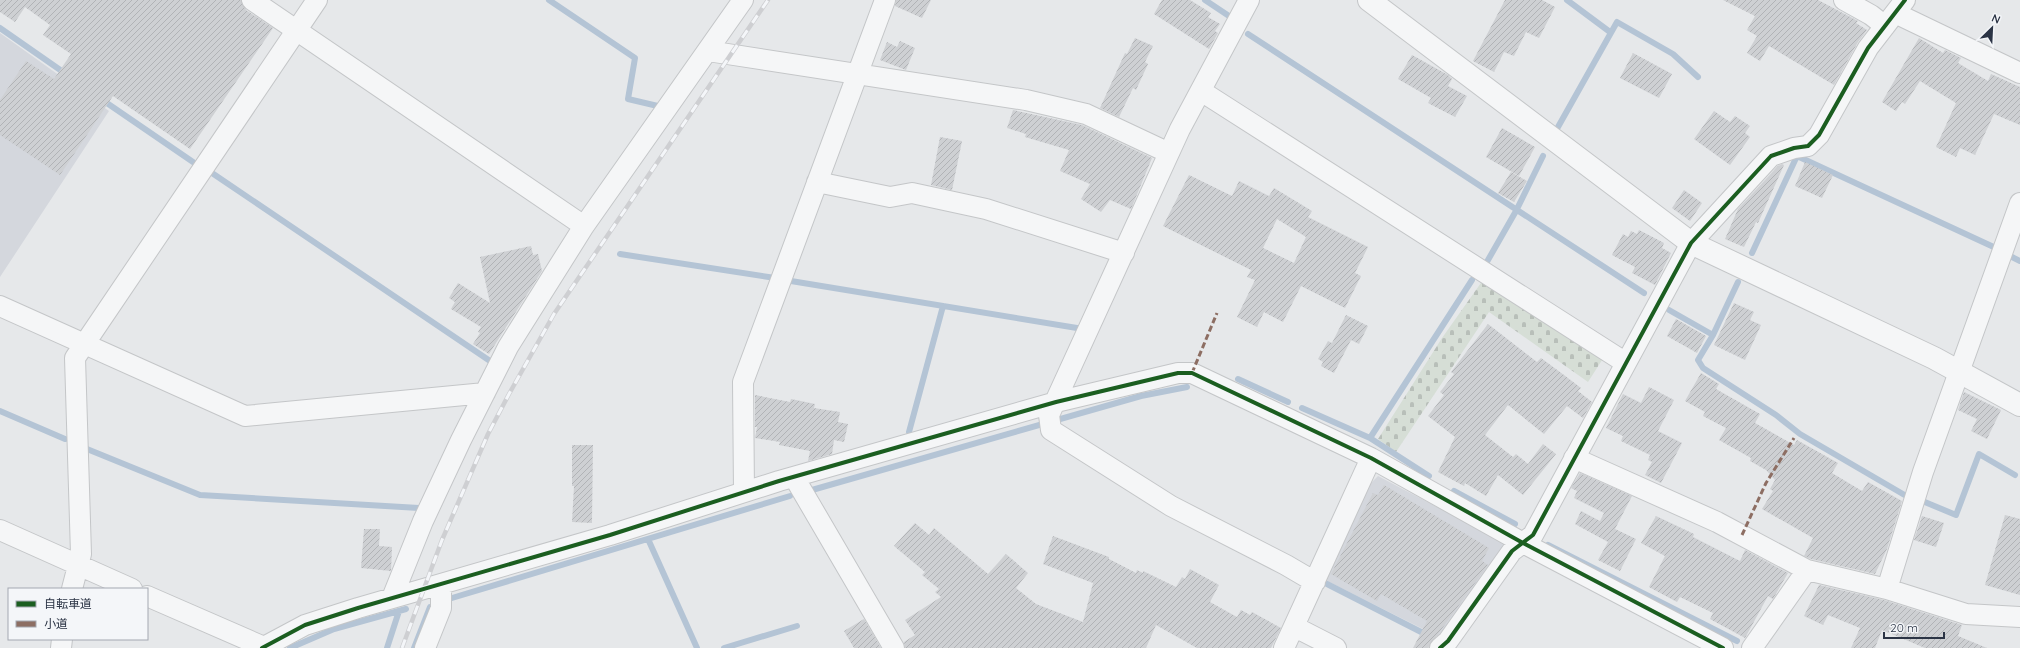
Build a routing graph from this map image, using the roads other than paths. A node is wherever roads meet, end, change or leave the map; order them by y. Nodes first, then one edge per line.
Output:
1 (252, 0) edge
2 (317, 0) edge
3 (743, 0) edge
4 (885, 0) edge
5 (1249, 0) edge
6 (1368, 0) edge
7 (1844, 0) edge
8 (1895, 13) edge
9 (297, 30) junction
10 (708, 51) junction
11 (858, 73) junction
12 (2020, 73) edge
13 (1201, 91) junction
14 (1169, 153) junction
15 (817, 182) junction
16 (2020, 204) edge
17 (584, 226) junction
18 (1691, 243) junction
19 (1124, 253) junction
20 (0, 306) edge
21 (84, 344) junction
22 (1626, 363) junction
23 (1959, 372) junction
24 (485, 393) junction
25 (2020, 405) edge
26 (1052, 416) junction
27 (1372, 458) junction
28 (1574, 458) junction
29 (794, 477) junction
30 (744, 492) junction
31 (0, 530) edge
32 (1522, 543) junction
33 (77, 565) junction
34 (1807, 570) junction
35 (1315, 582) junction
36 (441, 585) junction
37 (72, 588) edge
38 (130, 588) edge
39 (1886, 589) junction
40 (148, 596) edge
41 (392, 598) junction
42 (2020, 617) edge
43 (1295, 627) junction
44 (262, 647) edge
45 (425, 648) edge
46 (894, 648) edge
47 (1284, 648) edge
48 (1336, 648) edge
49 (1440, 648) edge
50 (1723, 648) edge
51 (1752, 648) edge

1 - 9 street
2 - 9 street
3 - 10 street
4 - 11 street
5 - 13 street
6 - 18 street
7 - 8 street
8 - 12 street
8 - 18 street
9 - 17 street
9 - 21 street
10 - 11 street
10 - 17 street
11 - 14 street
11 - 15 street
13 - 14 street
13 - 22 street
14 - 19 street
15 - 19 street
15 - 30 street
16 - 23 street
17 - 24 street
18 - 22 street
18 - 23 street
19 - 26 street
20 - 21 street
21 - 24 street
21 - 33 street
22 - 28 street
23 - 25 street
23 - 39 street
24 - 41 street
26 - 27 street
26 - 29 street
26 - 35 street
27 - 32 street
27 - 35 street
28 - 32 street
28 - 34 street
29 - 30 street
29 - 46 street
30 - 36 street
31 - 33 street
32 - 49 street
32 - 50 street
33 - 37 street
33 - 38 street
34 - 39 street
34 - 51 street
35 - 43 street
36 - 41 street
36 - 45 street
39 - 42 street
40 - 44 street
41 - 44 street
43 - 47 street
43 - 48 street

